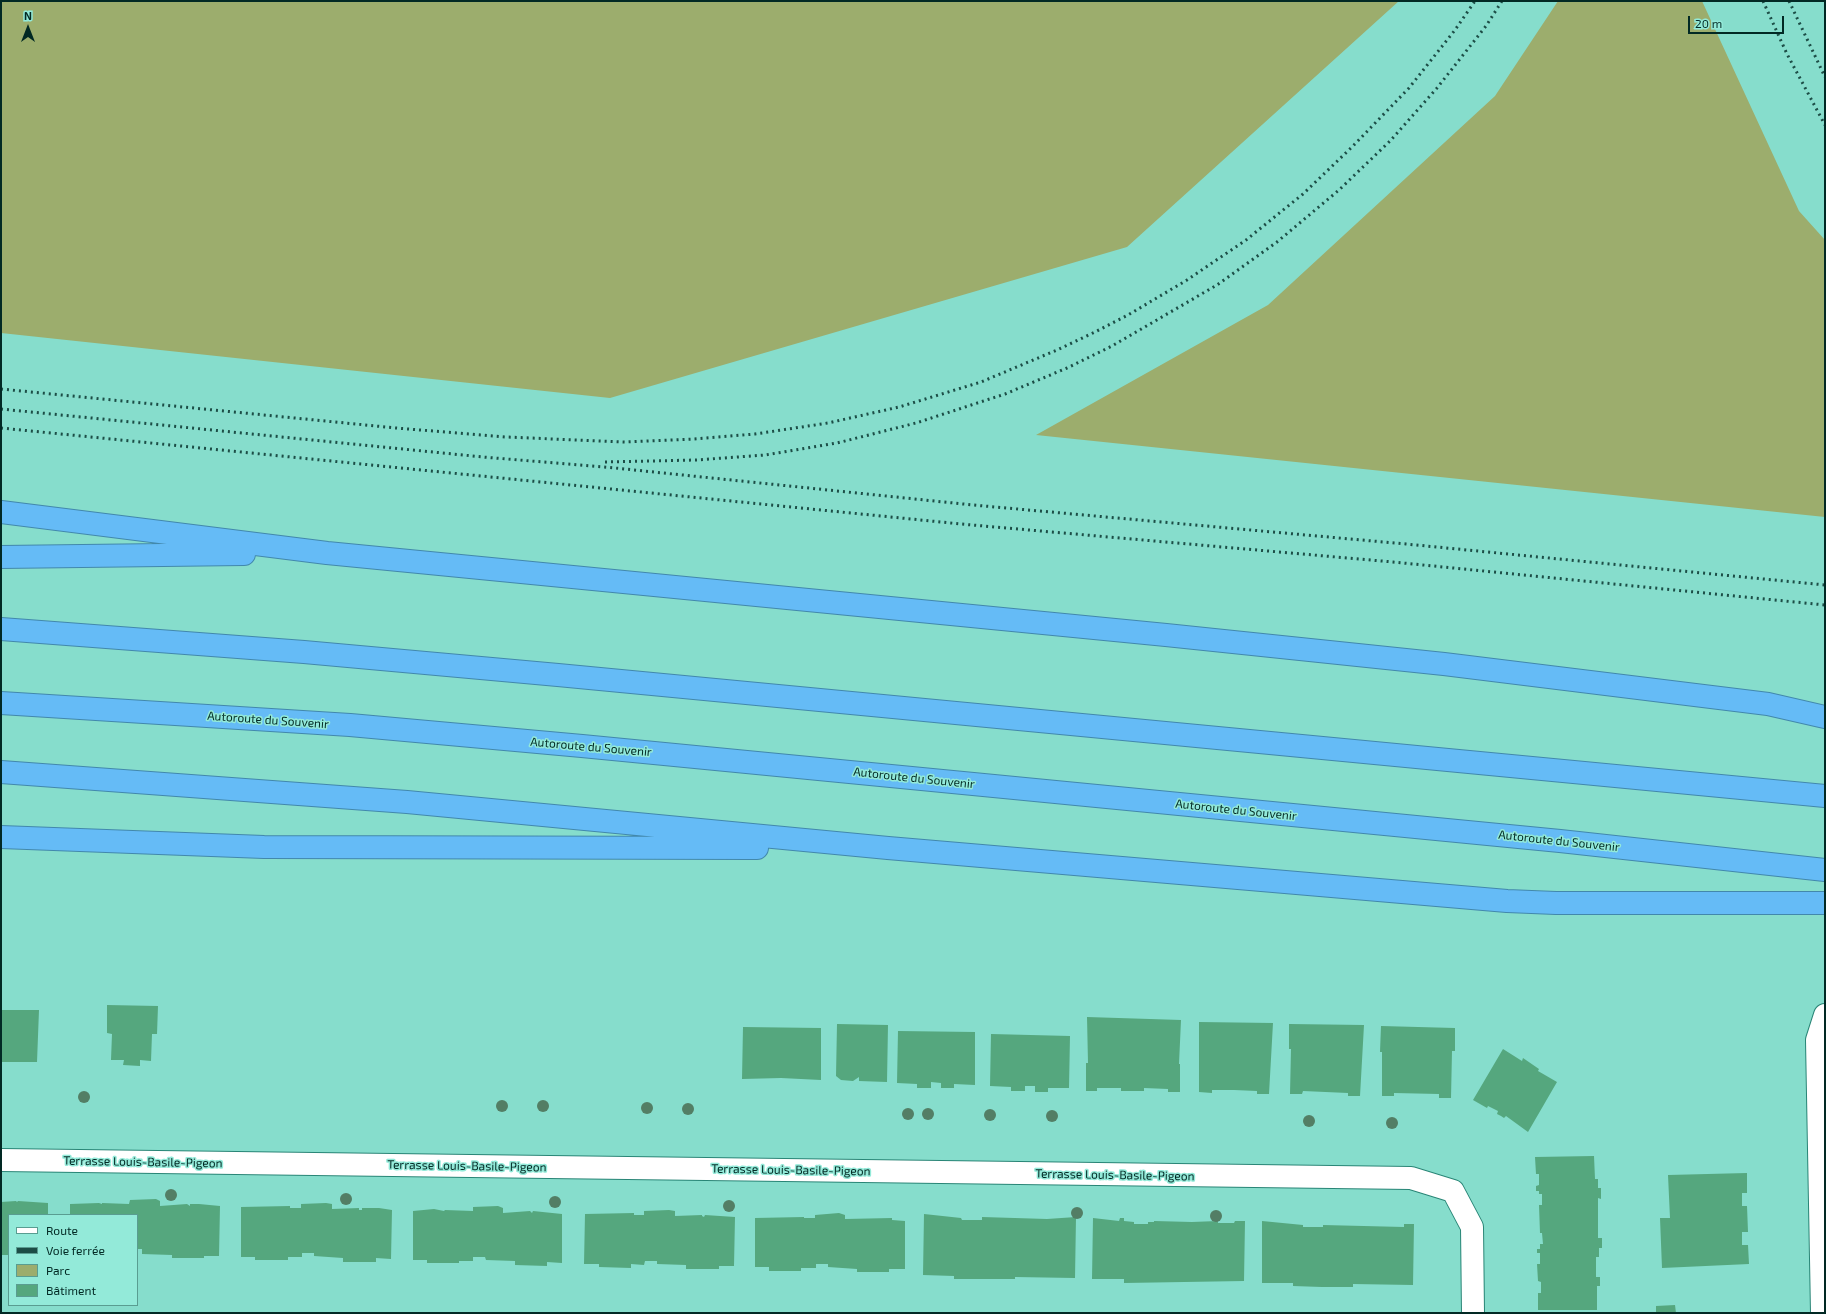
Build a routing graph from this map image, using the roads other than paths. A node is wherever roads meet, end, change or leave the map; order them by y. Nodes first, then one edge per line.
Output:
1 (1, 512) edge
2 (327, 553) junction
3 (1, 557) edge
4 (1, 629) edge
5 (1, 703) edge
6 (1825, 717) edge
7 (1, 772) edge
8 (1825, 796) edge
9 (1, 837) edge
10 (888, 848) junction
11 (1825, 870) edge
12 (1825, 903) edge
13 (1825, 1016) edge
14 (1, 1160) edge
15 (1473, 1313) edge
16 (1822, 1313) edge

1 - 2 highway
2 - 3 highway
2 - 6 highway
4 - 8 highway
5 - 11 highway, Autoroute du Souvenir
7 - 10 highway
9 - 10 highway
10 - 12 highway
13 - 16 street
14 - 15 street, Terrasse Louis-Basile-Pigeon

